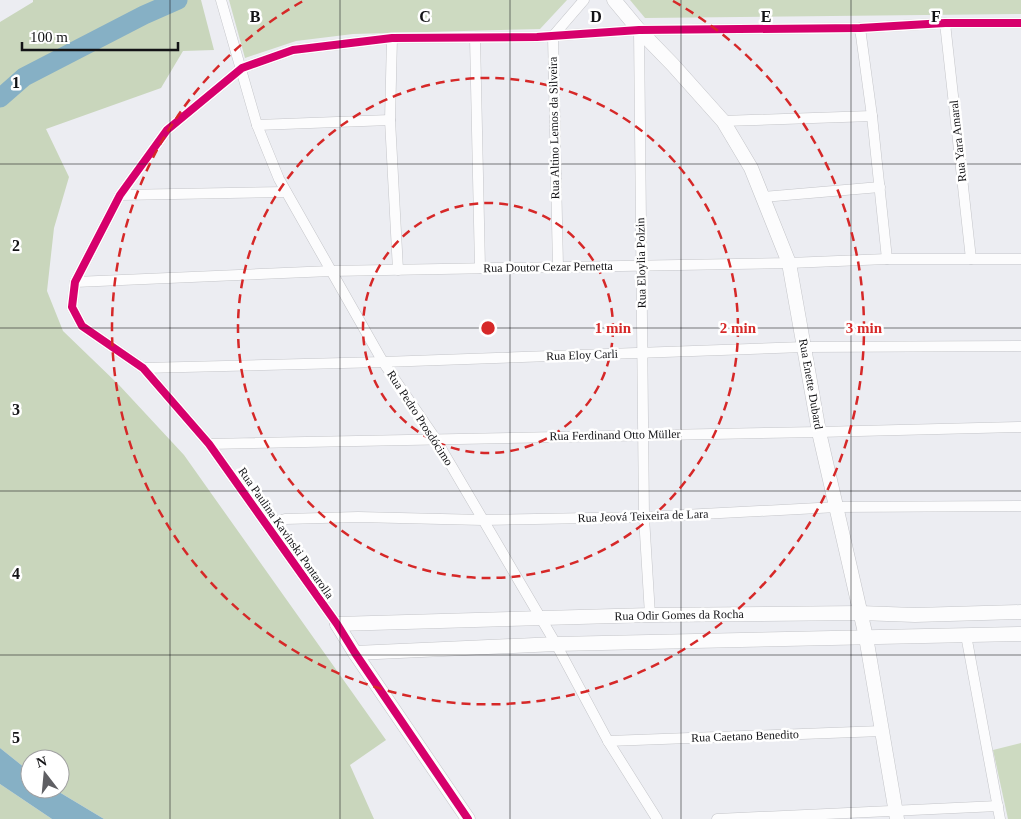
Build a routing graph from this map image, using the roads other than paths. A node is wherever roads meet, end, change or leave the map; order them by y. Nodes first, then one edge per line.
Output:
1 (221, 0) edge
2 (584, 0) edge
3 (614, 0) edge
4 (946, 23) junction
5 (1021, 23) edge
6 (860, 28) junction
7 (639, 30) junction
8 (552, 36) junction
9 (392, 38) junction
10 (475, 38) junction
11 (242, 68) junction
12 (872, 116) junction
13 (390, 120) junction
14 (723, 121) junction
15 (257, 125) junction
16 (880, 187) junction
17 (286, 192) junction
18 (120, 195) junction
19 (763, 197) junction
20 (887, 259) junction
21 (1021, 259) edge
22 (972, 260) junction
23 (789, 263) junction
24 (641, 266) junction
25 (558, 267) junction
26 (480, 268) junction
27 (398, 270) junction
28 (331, 271) junction
29 (75, 282) junction
30 (1021, 346) edge
31 (804, 347) junction
32 (642, 353) junction
33 (383, 362) junction
34 (143, 368) junction
35 (1021, 427) edge
36 (819, 432) junction
37 (643, 435) junction
38 (435, 438) junction
39 (209, 444) junction
40 (1021, 506) edge
41 (837, 507) junction
42 (644, 517) junction
43 (483, 520) junction
44 (267, 526) junction
45 (1021, 612) edge
46 (860, 613) junction
47 (650, 615) junction
48 (542, 619) junction
49 (337, 624) junction
50 (1021, 634) edge
51 (966, 635) junction
52 (866, 637) junction
53 (556, 644) junction
54 (355, 653) junction
55 (882, 731) junction
56 (608, 741) junction
57 (998, 806) junction
58 (896, 814) edge
59 (468, 819) edge
60 (657, 819) edge
61 (716, 819) edge
62 (1000, 819) edge

1 - 11 street, Rua Pedro Prosdócimo
2 - 8 street
3 - 7 street, Rua Enette Dubard
4 - 5 street
4 - 6 street
4 - 22 street, Rua Yara Amaral
6 - 7 street
6 - 12 street
7 - 8 street
7 - 14 street, Rua Enette Dubard
7 - 24 street, Rua Eloylia Polzin
8 - 10 street
8 - 25 street, Rua Altino Lemos da Silveira
9 - 10 street
9 - 11 street
9 - 13 street
10 - 26 street
11 - 15 street, Rua Pedro Prosdócimo
11 - 18 street
12 - 14 street
12 - 16 street
13 - 15 street
13 - 27 street
14 - 19 street, Rua Enette Dubard
15 - 17 street, Rua Pedro Prosdócimo
16 - 19 street
16 - 20 street
17 - 18 street
17 - 28 street, Rua Pedro Prosdócimo
18 - 29 street
19 - 23 street, Rua Enette Dubard
20 - 22 street, Rua Doutor Cezar Pernetta
20 - 23 street, Rua Doutor Cezar Pernetta
21 - 22 street, Rua Doutor Cezar Pernetta
23 - 24 street, Rua Doutor Cezar Pernetta
23 - 31 street, Rua Enette Dubard
24 - 25 street, Rua Doutor Cezar Pernetta
24 - 32 street, Rua Eloylia Polzin
25 - 26 street, Rua Doutor Cezar Pernetta
26 - 27 street, Rua Doutor Cezar Pernetta
27 - 28 street, Rua Doutor Cezar Pernetta
28 - 29 street, Rua Doutor Cezar Pernetta
28 - 33 street, Rua Pedro Prosdócimo
29 - 34 street, Rua Paulina Kavinski Pontarolla
30 - 31 street, Rua Eloy Carli
31 - 32 street, Rua Eloy Carli
31 - 36 street, Rua Enette Dubard
32 - 33 street, Rua Eloy Carli
32 - 37 street, Rua Eloylia Polzin
33 - 34 street, Rua Eloy Carli
33 - 38 street, Rua Pedro Prosdócimo
34 - 39 street, Rua Paulina Kavinski Pontarolla
35 - 36 street, Rua Ferdinand Otto Müller
36 - 37 street, Rua Ferdinand Otto Müller
36 - 41 street, Rua Enette Dubard
37 - 38 street, Rua Ferdinand Otto Müller
37 - 42 street, Rua Eloylia Polzin
38 - 39 street, Rua Ferdinand Otto Müller
38 - 43 street, Rua Pedro Prosdócimo
39 - 44 street, Rua Paulina Kavinski Pontarolla
40 - 41 street, Rua Jeová Teixeira de Lara
41 - 42 street, Rua Jeová Teixeira de Lara
41 - 46 street, Rua Enette Dubard
42 - 43 street, Rua Jeová Teixeira de Lara
42 - 47 street, Rua Eloylia Polzin
43 - 44 street, Rua Jeová Teixeira de Lara
43 - 48 street, Rua Pedro Prosdócimo
44 - 49 street, Rua Paulina Kavinski Pontarolla
45 - 46 street, Rua Odir Gomes da Rocha
46 - 47 street, Rua Odir Gomes da Rocha
46 - 52 street, Rua Enette Dubard
47 - 48 street, Rua Odir Gomes da Rocha
48 - 49 street, Rua Odir Gomes da Rocha
48 - 53 street, Rua Pedro Prosdócimo
49 - 54 street, Rua Paulina Kavinski Pontarolla
50 - 51 street, Rua Odir Gomes da Rocha
51 - 52 street, Rua Odir Gomes da Rocha
51 - 57 street
52 - 53 street, Rua Odir Gomes da Rocha
52 - 55 street, Rua Enette Dubard
53 - 54 street, Rua Odir Gomes da Rocha
53 - 56 street, Rua Pedro Prosdócimo
54 - 59 street, Rua Paulina Kavinski Pontarolla
55 - 56 street, Rua Caetano Benedito
55 - 58 street, Rua Enette Dubard
56 - 60 street, Rua Pedro Prosdócimo
57 - 58 street
57 - 62 street
58 - 61 street

